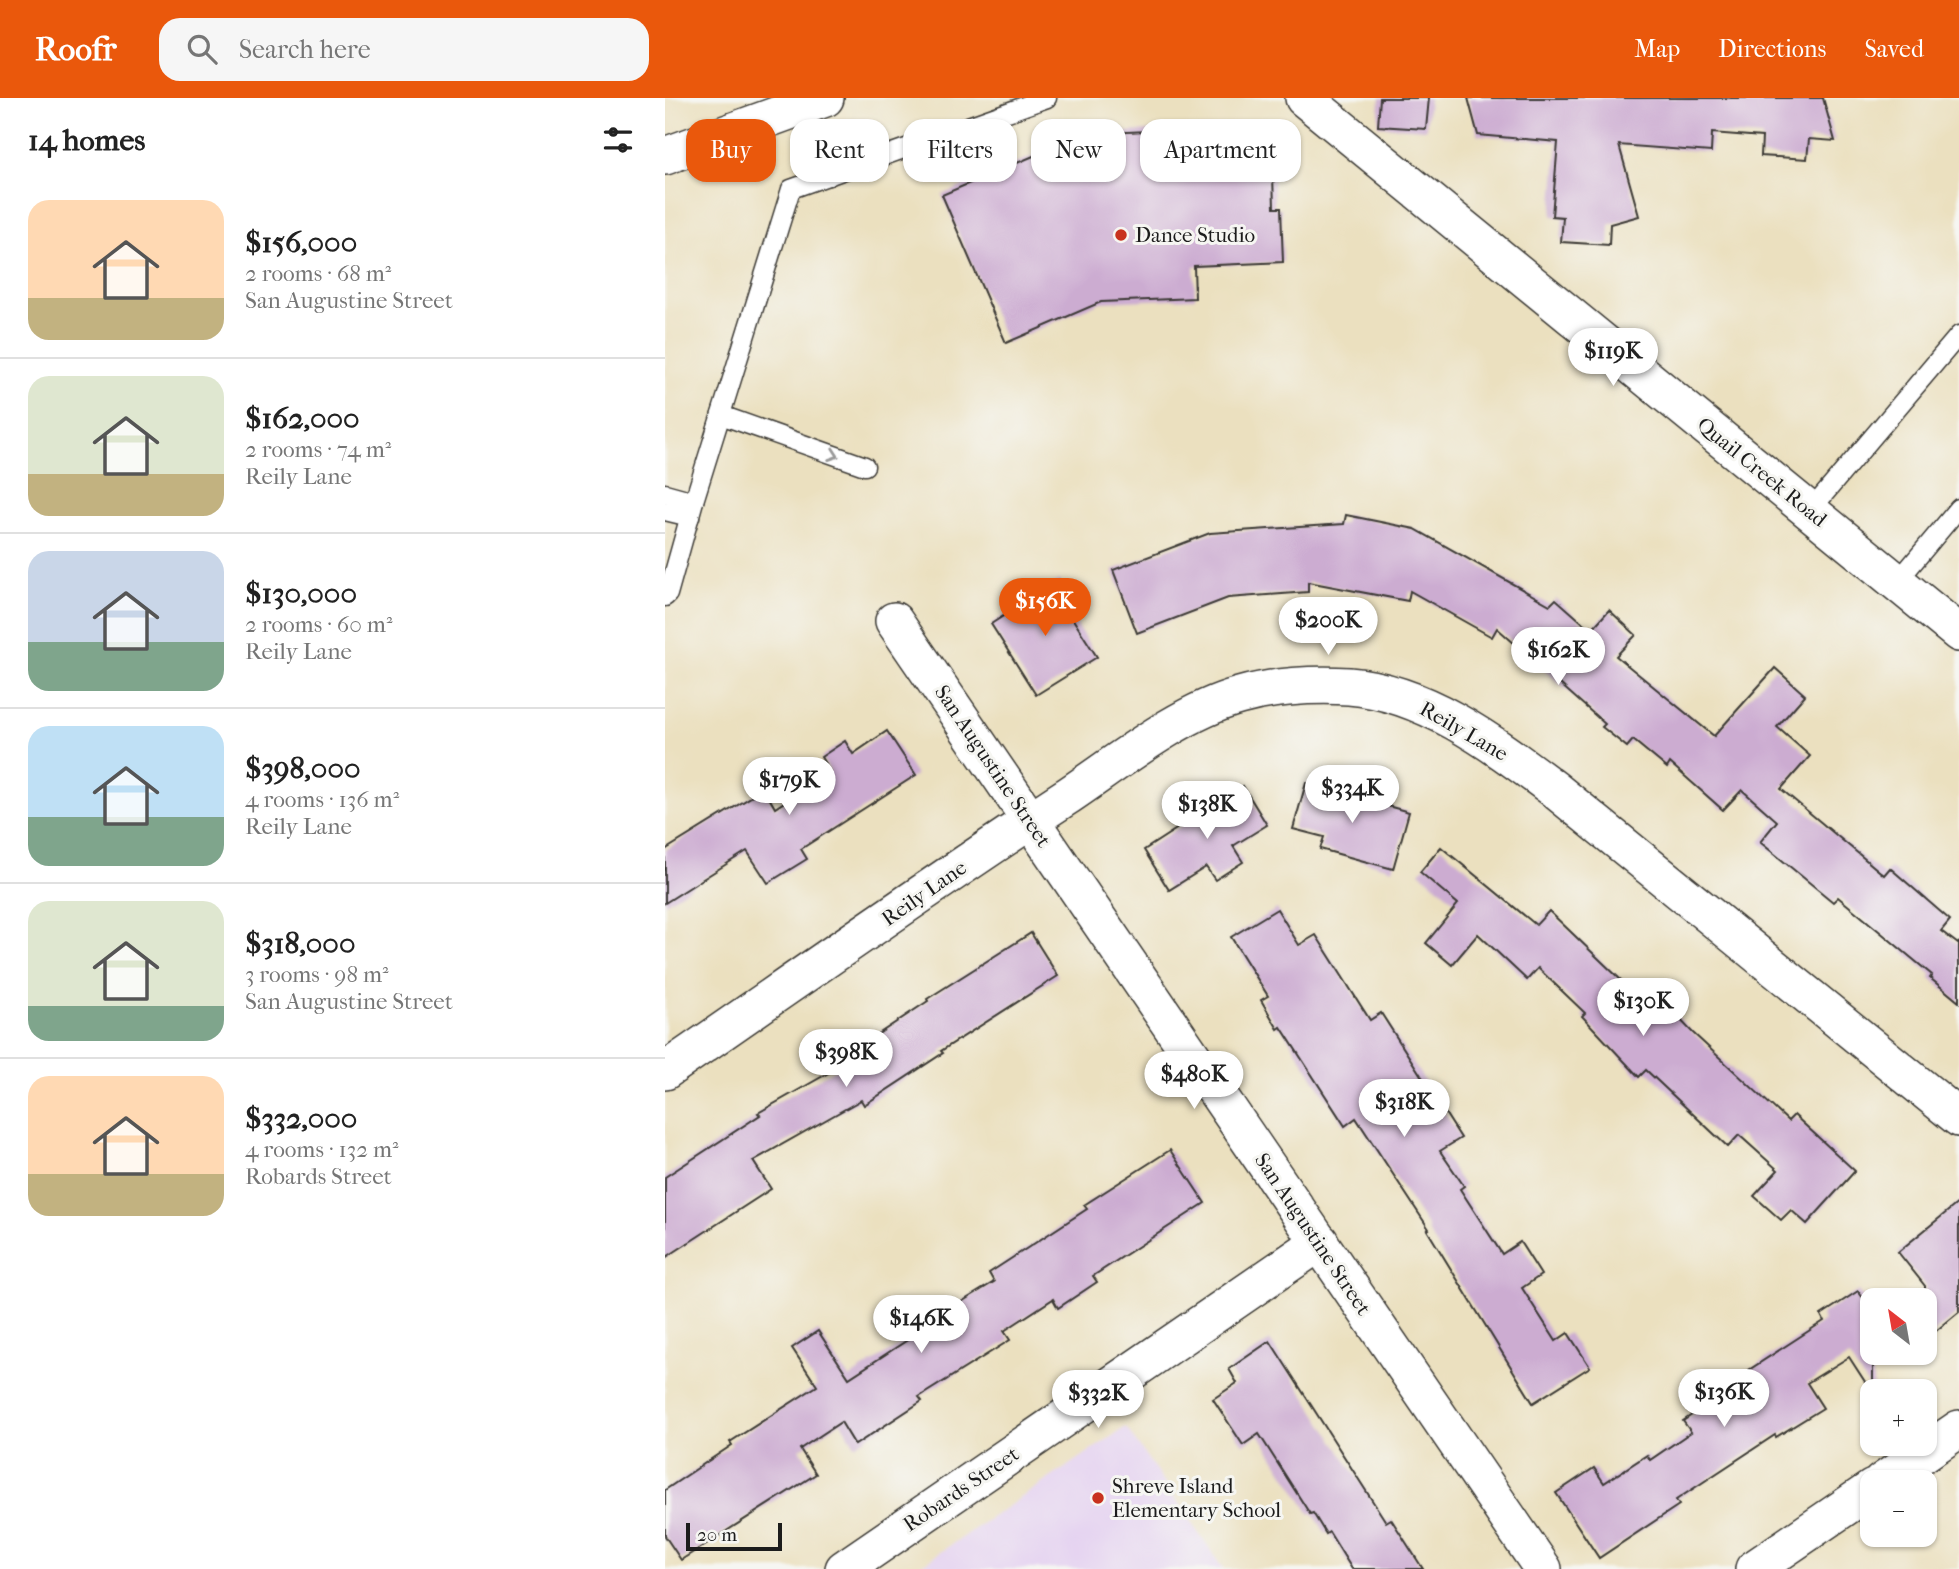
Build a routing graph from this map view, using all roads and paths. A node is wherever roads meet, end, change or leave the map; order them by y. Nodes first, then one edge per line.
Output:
1 (1047, 98) edge
2 (1304, 98) edge
3 (814, 102) edge
4 (889, 155) edge
5 (665, 156) edge
6 (813, 182) edge
7 (1959, 335) edge
8 (721, 415) junction
9 (865, 466) dead end
10 (665, 493) edge
11 (1959, 508) edge
12 (692, 509) junction
13 (665, 511) edge
14 (1810, 511) junction
15 (1897, 582) junction
16 (665, 597) edge
17 (894, 621) dead end
18 (1959, 633) edge
19 (1030, 821) junction
20 (665, 1071) edge
21 (1959, 1118) edge
22 (1319, 1242) junction
23 (1959, 1429) edge
24 (1899, 1470) edge
25 (1860, 1497) edge
26 (844, 1569) edge
27 (1543, 1569) edge
28 (1753, 1569) edge

1 - 4 lane
2 - 14 street, Quail Creek Road
3 - 5 street
6 - 8 lane
7 - 14 lane
8 -> 9 lane
8 - 12 lane
10 - 12 lane
11 - 15 lane
12 - 13 lane
12 - 16 lane
14 - 15 street, Quail Creek Road
15 - 18 street, Quail Creek Road
17 - 19 street, San Augustine Street
19 - 20 street, Reily Lane
19 - 21 street, Reily Lane
19 - 22 street, San Augustine Street
22 - 26 street, Robards Street
22 - 27 street, San Augustine Street
23 - 24 street
25 - 28 street

